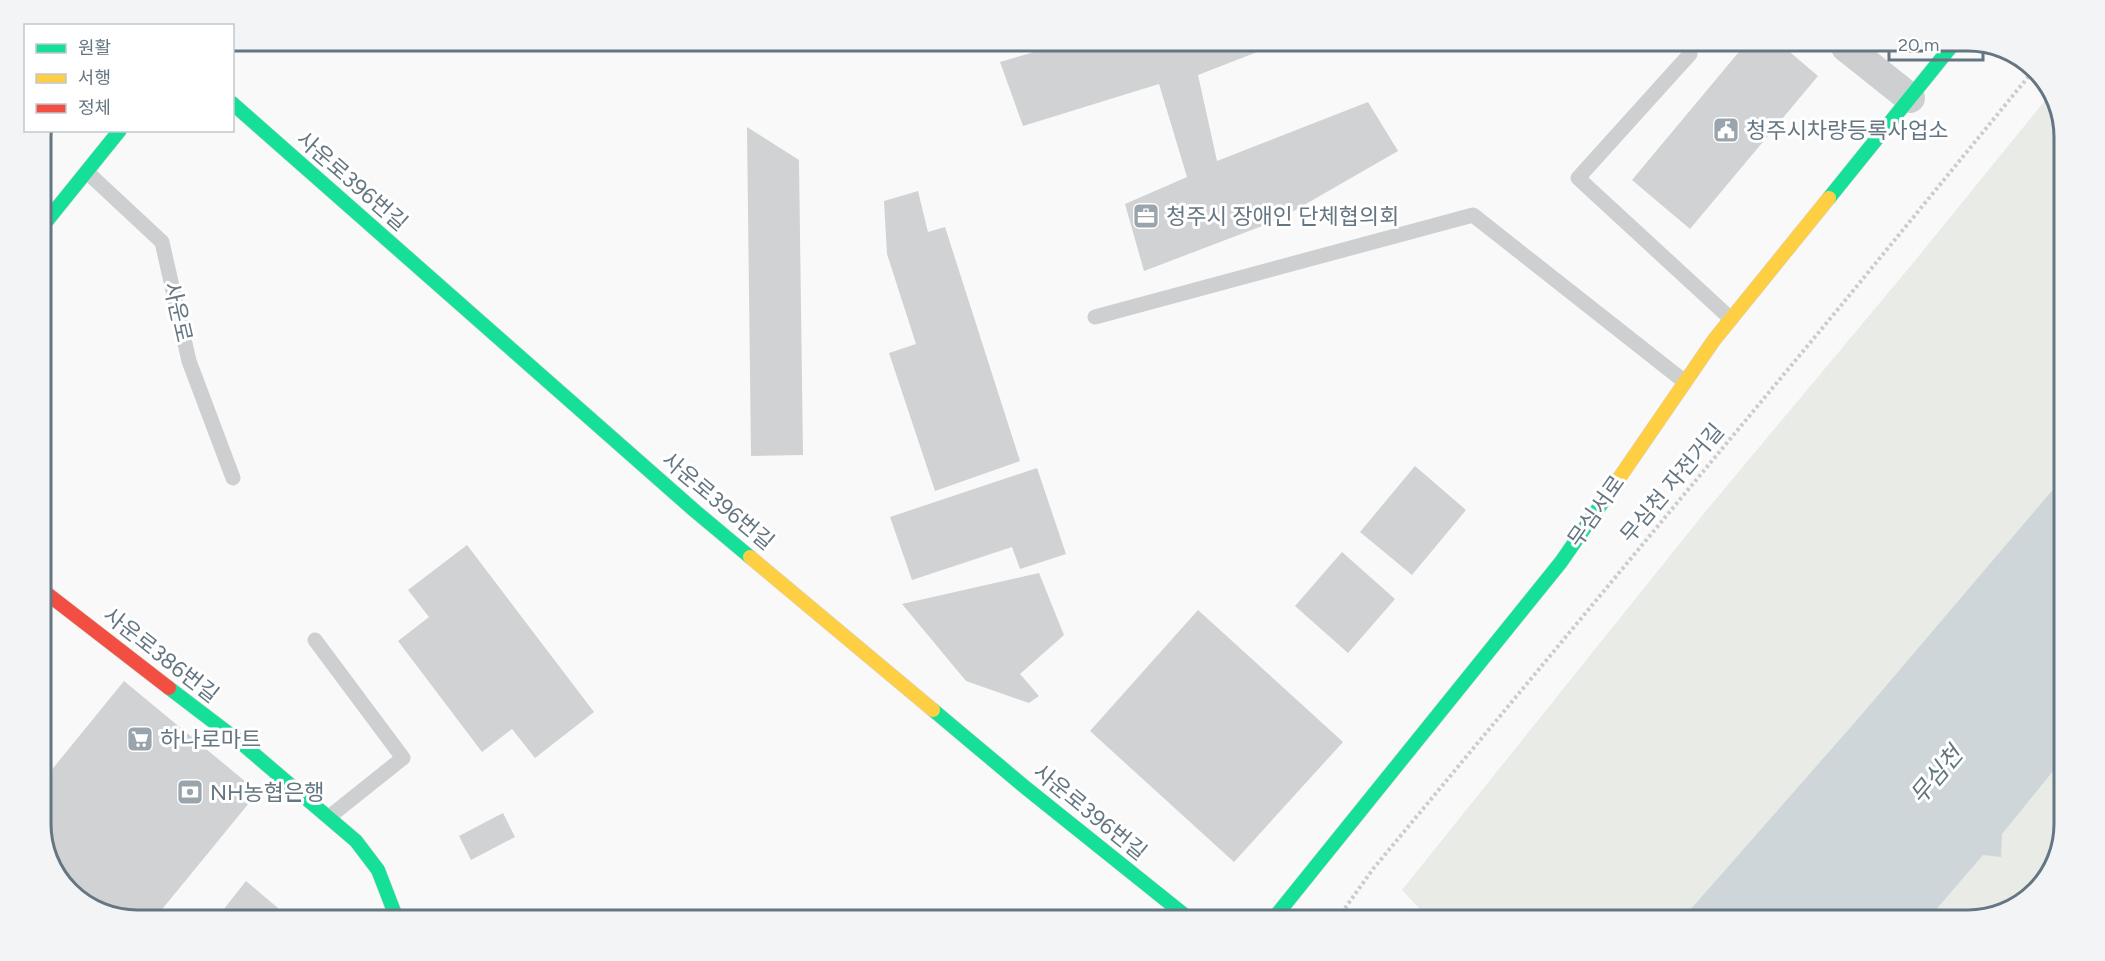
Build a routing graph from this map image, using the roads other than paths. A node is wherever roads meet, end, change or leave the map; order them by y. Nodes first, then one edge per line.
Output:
1 (1851, 51) edge
2 (1948, 51) edge
3 (1690, 54) dead end
4 (1910, 98) junction
5 (234, 105) edge
6 (118, 132) edge
7 (87, 172) junction
8 (51, 216) edge
9 (1095, 317) dead end
10 (1731, 319) junction
11 (1685, 382) junction
12 (233, 478) dead end
13 (51, 597) edge
14 (315, 640) dead end
15 (328, 817) junction
16 (393, 910) edge
17 (1178, 910) edge
18 (1280, 910) edge

1 - 4 street
2 - 4 street, 무심서로
3 - 10 lane
4 - 10 street, 무심서로
5 - 17 street, 사운로396번길
6 - 7 street
7 - 8 street
7 - 12 lane, 사운로
9 - 11 lane
10 - 11 street, 무심서로
11 - 18 street, 무심서로
13 - 15 street, 사운로386번길
14 - 15 lane
15 - 16 street, 사운로386번길

